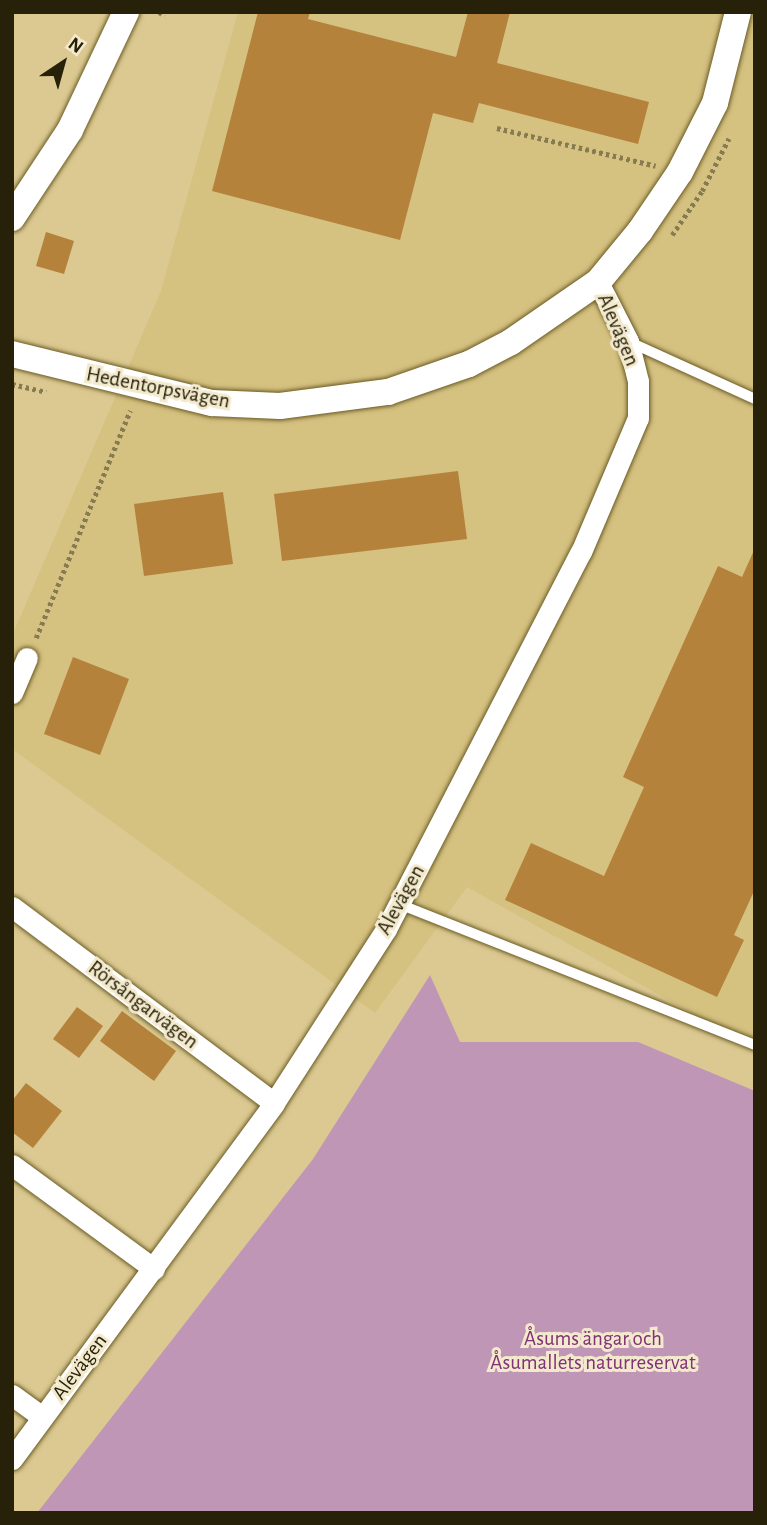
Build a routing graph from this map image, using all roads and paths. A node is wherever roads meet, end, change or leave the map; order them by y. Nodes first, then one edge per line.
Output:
1 (126, 12) edge
2 (738, 12) edge
3 (734, 125) dead end
4 (497, 128) dead end
5 (680, 172) junction
6 (12, 218) edge
7 (666, 242) dead end
8 (598, 282) junction
9 (628, 341) junction
10 (12, 354) edge
11 (12, 384) edge
12 (59, 395) dead end
13 (755, 399) edge
14 (118, 408) dead end
15 (130, 411) junction
16 (143, 414) dead end
17 (27, 658) joint
18 (12, 693) edge
19 (399, 904) junction
20 (12, 907) edge
21 (755, 1045) edge
22 (274, 1103) junction
23 (12, 1165) edge
24 (155, 1269) junction
25 (12, 1395) edge
26 (43, 1417) junction
27 (12, 1459) edge

1 - 6 street
2 - 5 street, Hedentorpsvägen
3 - 7 path
4 - 5 path
5 - 8 street, Hedentorpsvägen
8 - 9 street, Alevägen
8 - 10 street, Hedentorpsvägen
9 - 13 lane
9 - 19 street, Alevägen
11 - 12 path
14 - 15 path
15 - 16 path
15 - 17 path
17 - 18 street
19 - 21 lane
19 - 22 street, Alevägen
20 - 22 street, Rörsångarvägen
22 - 24 street, Alevägen
23 - 24 street
24 - 26 street, Alevägen
25 - 26 street
26 - 27 street, Alevägen

